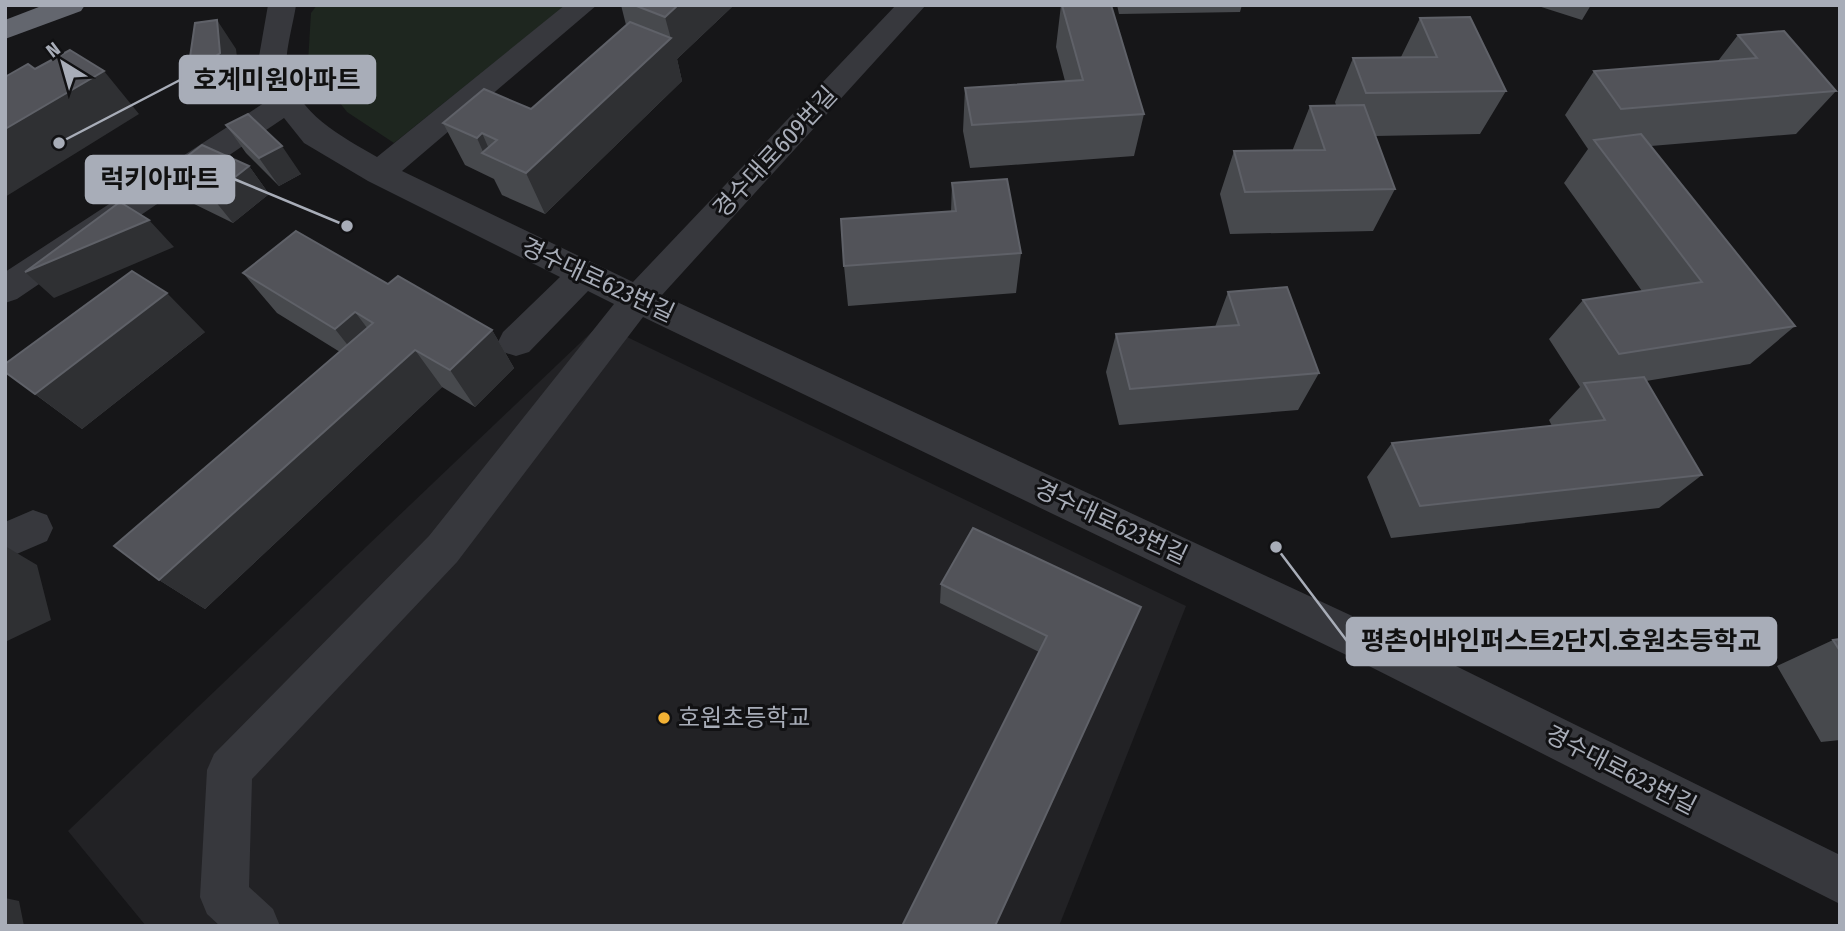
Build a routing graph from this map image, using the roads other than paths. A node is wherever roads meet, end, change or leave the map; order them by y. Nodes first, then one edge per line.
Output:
1 (71, 5) edge
2 (282, 5) edge
3 (583, 5) edge
4 (912, 5) edge
5 (5, 30) edge
6 (287, 102) junction
7 (379, 173) junction
8 (584, 274) junction
9 (5, 290) edge
10 (638, 299) junction
11 (516, 342) dead end
12 (1840, 880) edge
13 (256, 926) edge

1 - 5 highway
2 - 6 street, 경수대로623번길
3 - 7 street
4 - 10 street, 경수대로609번길
6 - 7 street, 경수대로623번길
6 - 9 street
7 - 8 street, 경수대로623번길
8 - 10 street, 경수대로623번길
8 - 11 street
10 - 12 street, 경수대로623번길
10 - 13 street, 경수대로609번길

